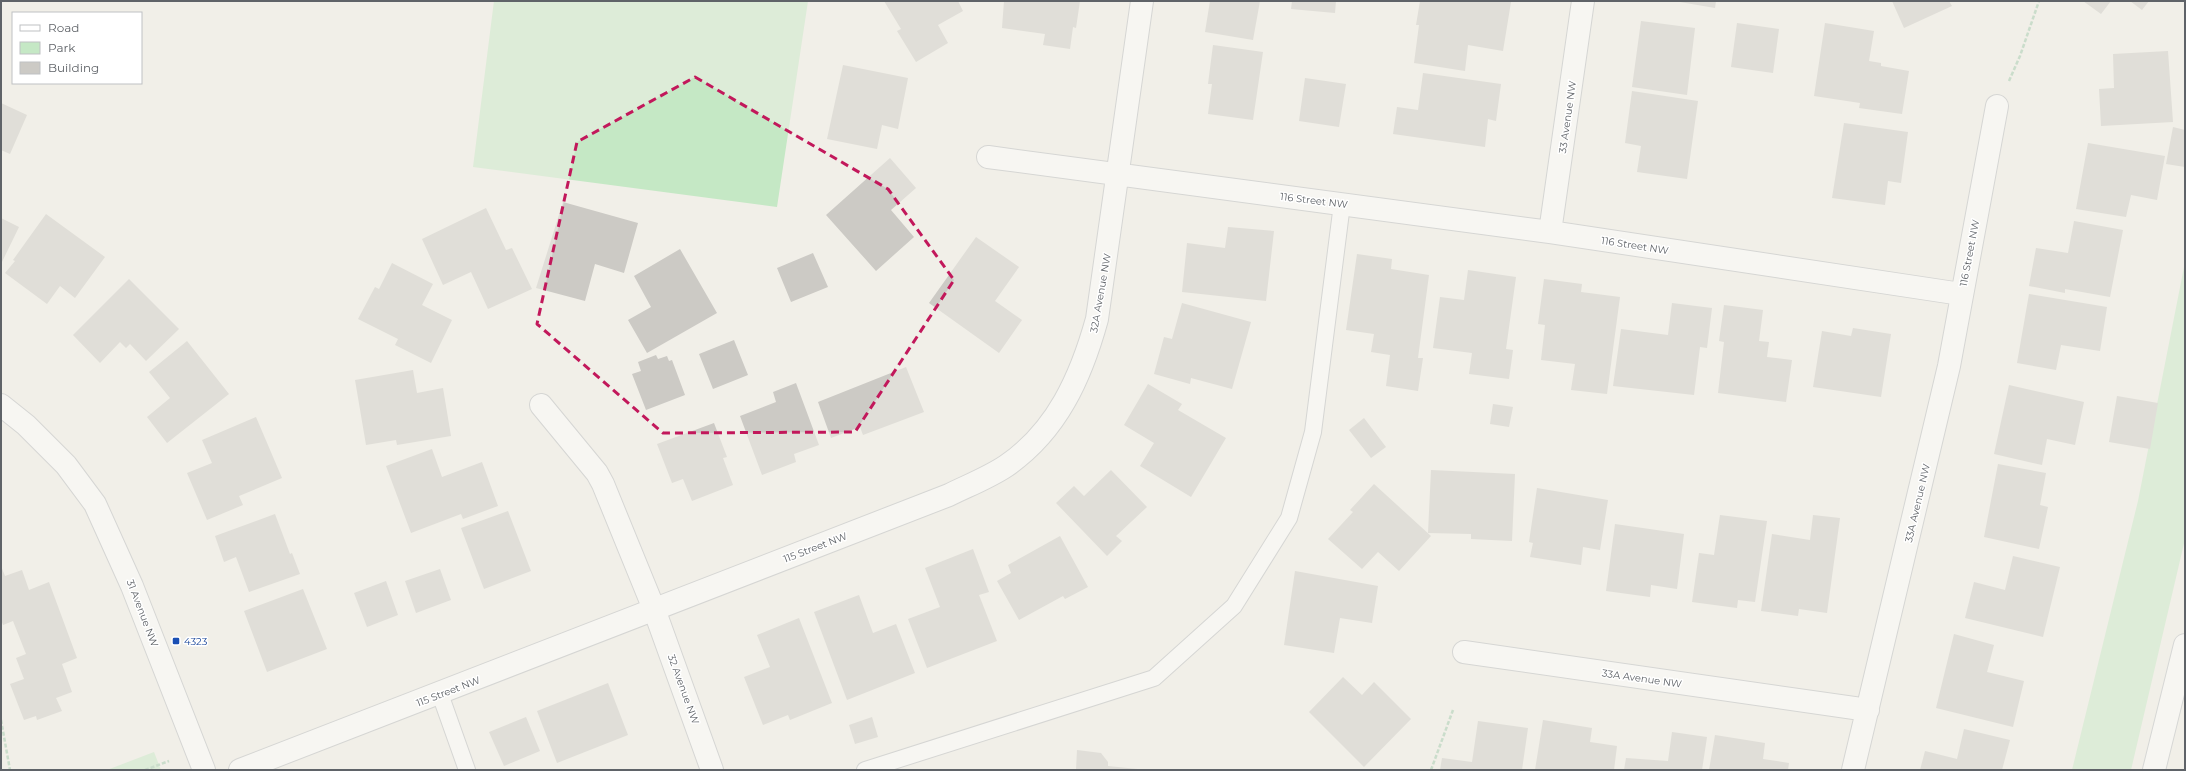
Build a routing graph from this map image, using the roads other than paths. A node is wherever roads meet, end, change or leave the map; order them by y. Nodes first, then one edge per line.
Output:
1 (1142, 1) edge
2 (1583, 1) edge
3 (1998, 106) road end
4 (988, 157) dead end
5 (1118, 175) junction
6 (1342, 204) junction
7 (1550, 232) junction
8 (1961, 294) junction
9 (1, 405) edge
10 (541, 405) dead end
11 (974, 483) joint
12 (654, 609) junction
13 (2185, 645) edge
14 (1464, 652) dead end
15 (440, 694) junction
16 (1868, 710) junction
17 (204, 770) edge
18 (240, 770) edge
19 (467, 770) edge
20 (712, 770) edge
21 (865, 770) edge
22 (1853, 770) edge
23 (2154, 770) edge

1 - 5 street, 32A Avenue NW
2 - 7 street, 33 Avenue NW
3 - 8 street, 116 Street NW
4 - 5 street
5 - 6 street, 116 Street NW
5 - 11 street, 32A Avenue NW
6 - 7 street, 116 Street NW
6 - 21 lane
7 - 8 street, 116 Street NW
8 - 16 street, 33A Avenue NW
9 - 17 street, 31 Avenue NW
10 - 12 street
11 - 12 street, 115 Street NW
12 - 15 street, 115 Street NW
12 - 20 street, 32 Avenue NW
13 - 23 street
14 - 16 street, 33A Avenue NW
15 - 18 street, 115 Street NW
15 - 19 lane
16 - 22 street, 33A Avenue NW

